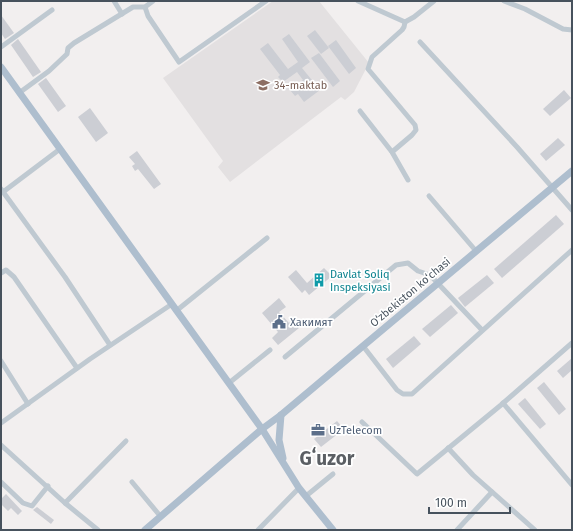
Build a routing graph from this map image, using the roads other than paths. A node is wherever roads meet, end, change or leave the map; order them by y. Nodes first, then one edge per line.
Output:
1 (114, 1) edge
2 (153, 1) edge
3 (266, 1) edge
4 (358, 1) edge
5 (434, 1) edge
6 (504, 1) edge
7 (144, 7) junction
8 (52, 10) dead end
9 (122, 14) junction
10 (405, 22) junction
11 (572, 30) edge
12 (420, 42) dead end
13 (1, 48) edge
14 (1, 67) edge
15 (19, 92) junction
16 (360, 111) dead end
17 (60, 149) junction
18 (392, 152) junction
19 (572, 171) edge
20 (408, 180) dead end
21 (552, 188) junction
22 (2, 190) edge
23 (429, 196) dead end
24 (572, 210) edge
25 (267, 238) dead end
26 (572, 250) edge
27 (476, 251) junction
28 (1, 273) edge
29 (438, 283) junction
30 (174, 308) junction
31 (482, 330) junction
32 (572, 343) edge
33 (110, 346) junction
34 (362, 346) junction
35 (270, 350) dead end
36 (285, 358) dead end
37 (1, 361) edge
38 (77, 368) junction
39 (229, 383) junction
40 (504, 403) junction
41 (28, 404) junction
42 (282, 415) junction
43 (362, 422) dead end
44 (1, 424) edge
45 (262, 429) junction
46 (126, 441) dead end
47 (1, 444) edge
48 (448, 448) junction
49 (284, 464) junction
50 (333, 474) dead end
51 (1, 482) edge
52 (132, 482) dead end
53 (572, 485) edge
54 (48, 486) junction
55 (299, 488) junction
56 (492, 492) junction
57 (306, 496) junction
58 (65, 503) junction
59 (161, 516) junction
60 (98, 530) edge
61 (145, 530) edge
62 (258, 530) edge
63 (333, 530) edge
64 (457, 530) edge
65 (535, 530) edge

1 - 9 street
2 - 7 street
3 - 7 street
4 - 10 street
5 - 10 street
6 - 11 street
7 - 9 street
8 - 13 street
9 - 15 street
10 - 18 street
12 - 21 street
14 - 15 main road
15 - 17 main road
16 - 18 street
17 - 22 street
17 - 30 main road
18 - 20 street
19 - 21 main road, O‘zbekiston ko‘chasi
21 - 24 street
21 - 27 main road, O‘zbekiston ko‘chasi
22 - 33 street
23 - 27 street
25 - 30 street
26 - 31 street
27 - 29 main road, O‘zbekiston ko‘chasi
28 - 38 street
29 - 31 street
29 - 34 main road, O‘zbekiston ko‘chasi
29 - 36 street
30 - 33 street
30 - 39 main road
31 - 34 street
32 - 40 street
33 - 38 street
34 - 42 main road, O‘zbekiston ko‘chasi
35 - 39 street
37 - 41 street
38 - 41 street
39 - 45 main road
40 - 48 street
40 - 53 street
41 - 44 street
42 - 45 main road, O‘zbekiston ko‘chasi
42 - 49 main road
43 - 48 street
45 - 49 main road
45 - 59 main road, O‘zbekiston ko‘chasi
46 - 58 street
47 - 54 street
48 - 56 street
49 - 55 main road
50 - 57 street
51 - 54 street
52 - 59 street
54 - 58 street
55 - 57 main road
55 - 62 street
56 - 64 street
56 - 65 street
57 - 63 main road
58 - 60 street
59 - 61 main road, O‘zbekiston ko‘chasi

